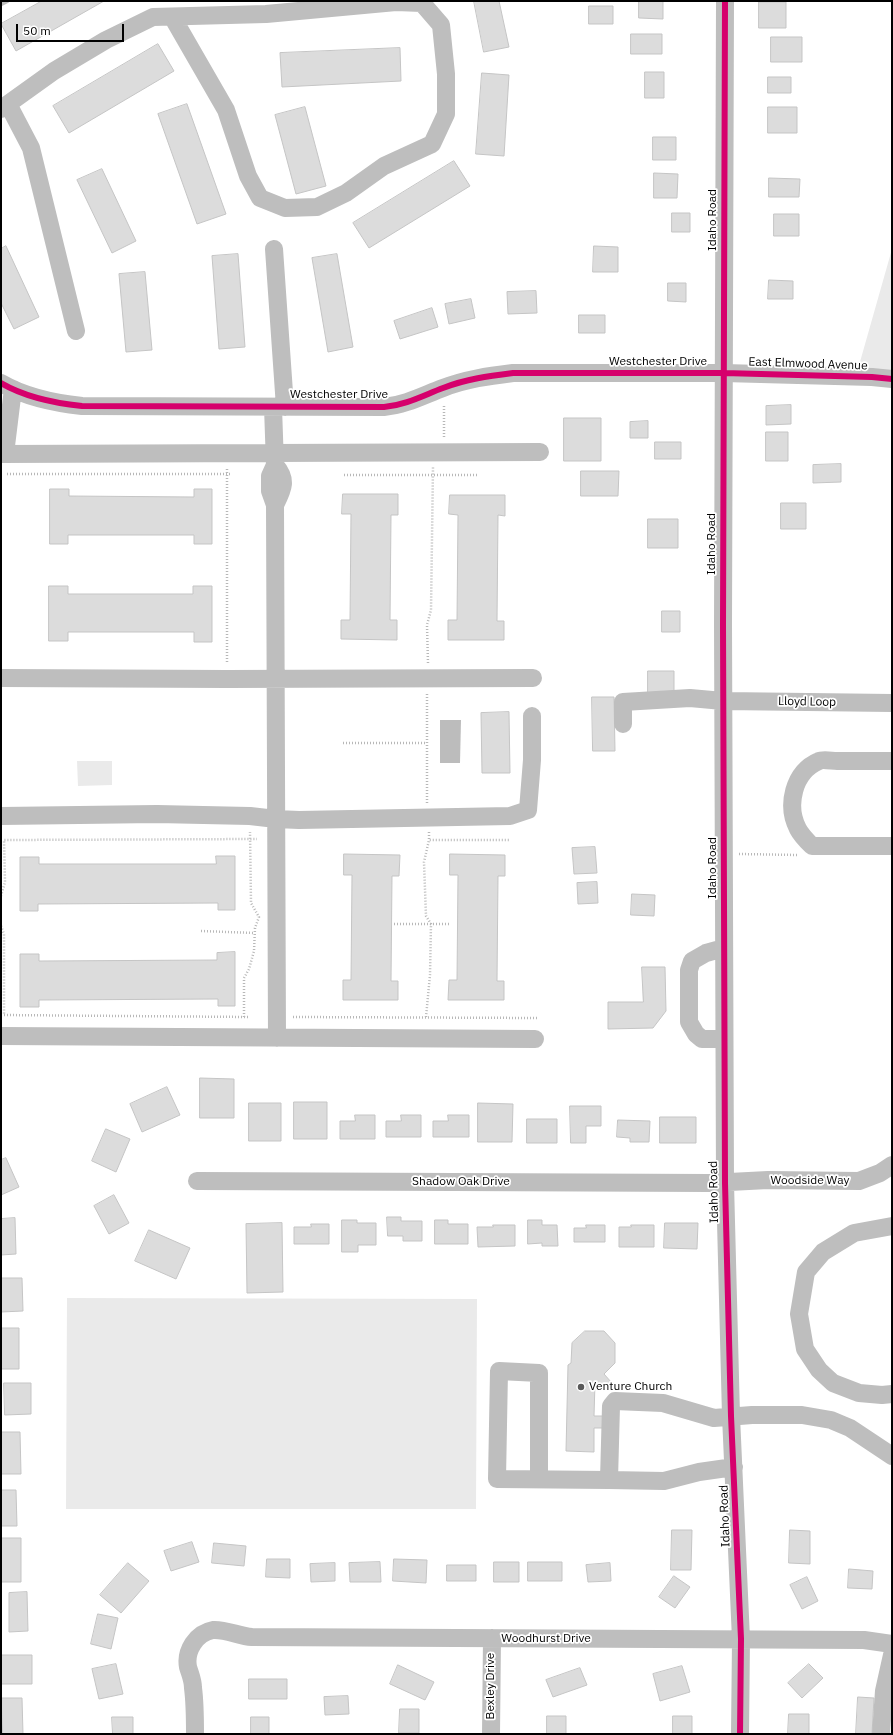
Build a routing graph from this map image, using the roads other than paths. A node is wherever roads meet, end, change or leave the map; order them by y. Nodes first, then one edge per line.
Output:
1 (725, 1) edge
2 (173, 18) junction
3 (4, 107) edge
4 (274, 249) dead end
5 (76, 331) dead end
6 (724, 373) junction
7 (892, 379) edge
8 (7, 386) edge
9 (279, 407) junction
10 (540, 452) dead end
11 (3, 454) edge
12 (275, 459) junction
13 (1, 678) edge
14 (533, 678) dead end
15 (276, 679) junction
16 (723, 701) junction
17 (892, 703) edge
18 (532, 716) dead end
19 (624, 724) dead end
20 (892, 761) edge
21 (1, 816) edge
22 (276, 819) junction
23 (892, 846) edge
24 (724, 948) junction
25 (1, 1036) edge
26 (277, 1038) junction
27 (535, 1038) dead end
28 (724, 1040) junction
29 (892, 1165) edge
30 (196, 1181) dead end
31 (725, 1182) junction
32 (892, 1226) edge
33 (892, 1394) edge
34 (731, 1416) junction
35 (892, 1456) edge
36 (734, 1467) junction
37 (539, 1479) junction
38 (609, 1480) junction
39 (492, 1638) junction
40 (741, 1639) junction
41 (892, 1644) edge
42 (892, 1655) edge
43 (195, 1734) edge
44 (491, 1734) edge
45 (740, 1734) edge
46 (881, 1734) edge

1 - 6 street, Idaho Road
2 - 2 street
2 - 3 street
3 - 5 street
4 - 9 street
6 - 7 street, East Elmwood Avenue
6 - 9 street, Westchester Drive
6 - 16 street, Idaho Road
8 - 9 street, Westchester Drive
8 - 11 street
9 - 12 street
10 - 12 street
11 - 12 street
12 - 15 street
13 - 15 street
14 - 15 street
15 - 22 street
16 - 17 street, Lloyd Loop
16 - 19 street, Lloyd Loop
16 - 24 street, Idaho Road
18 - 22 street
20 - 23 street
21 - 22 street
22 - 26 street
24 - 28 street, Idaho Road
24 - 28 street
25 - 26 street
26 - 27 street
28 - 31 street, Idaho Road
29 - 31 street, Woodside Way
30 - 31 street, Shadow Oak Drive
31 - 34 street, Idaho Road
32 - 33 street
34 - 35 street
34 - 36 street, Idaho Road
34 - 38 street
36 - 38 street
36 - 40 street, Idaho Road
37 - 37 street
37 - 38 street
39 - 40 street, Woodhurst Drive
39 - 43 street, Woodhurst Drive
39 - 44 street, Bexley Drive
40 - 41 street, Woodhurst Drive
40 - 45 street, Idaho Road
42 - 46 street

